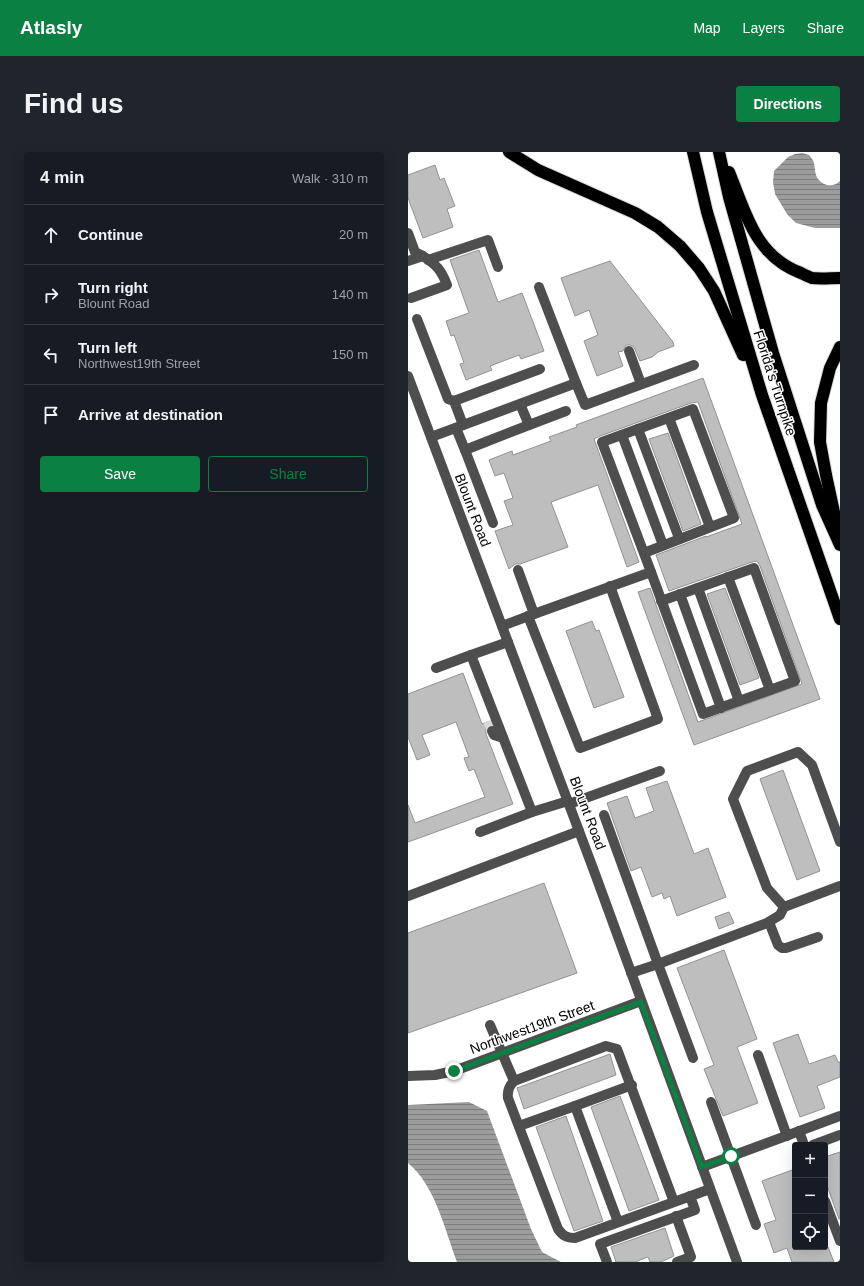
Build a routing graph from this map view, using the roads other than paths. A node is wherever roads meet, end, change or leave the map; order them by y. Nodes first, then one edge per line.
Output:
1 (509, 152) edge
2 (693, 152) edge
3 (720, 152) edge
4 (408, 233) edge
5 (425, 258) junction
6 (408, 261) edge
7 (498, 267) dead end
8 (840, 278) edge
9 (539, 287) dead end
10 (411, 298) dead end
11 (417, 319) dead end
12 (840, 347) edge
13 (629, 350) dead end
14 (694, 366) dead end
15 (540, 369) dead end
16 (408, 376) edge
17 (576, 383) junction
18 (641, 384) junction
19 (410, 388) edge
20 (762, 395) junction
21 (454, 401) junction
22 (413, 404) edge
23 (520, 404) junction
24 (566, 411) dead end
25 (669, 418) junction
26 (529, 425) junction
27 (460, 426) junction
28 (638, 429) junction
29 (622, 435) junction
30 (431, 437) junction
31 (465, 450) junction
32 (493, 523) dead end
33 (710, 527) junction
34 (679, 538) junction
35 (840, 538) edge
36 (663, 545) junction
37 (840, 545) edge
38 (644, 553) junction
39 (518, 570) dead end
40 (651, 572) junction
41 (728, 577) junction
42 (610, 586) junction
43 (698, 588) junction
44 (680, 594) junction
45 (661, 601) junction
46 (531, 615) junction
47 (840, 620) edge
48 (502, 626) junction
49 (508, 642) junction
50 (471, 655) junction
51 (436, 668) dead end
52 (770, 690) junction
53 (740, 701) junction
54 (721, 708) junction
55 (492, 710) junction
56 (488, 721) tunnel mouth
57 (492, 731) tunnel mouth
58 (503, 738) junction
59 (660, 771) dead end
60 (569, 803) junction
61 (532, 812) junction
62 (604, 815) dead end
63 (579, 831) junction
64 (480, 832) dead end
65 (840, 842) edge
66 (840, 886) edge
67 (408, 896) edge
68 (784, 907) junction
69 (769, 922) junction
70 (818, 937) dead end
71 (658, 964) junction
72 (631, 973) junction
73 (641, 1002) junction
74 (490, 1024) dead end
75 (501, 1053) junction
76 (758, 1055) dead end
77 (693, 1058) dead end
78 (408, 1076) edge
79 (514, 1081) junction
80 (632, 1085) junction
81 (711, 1102) dead end
82 (575, 1106) junction
83 (840, 1116) edge
84 (519, 1126) junction
85 (799, 1131) junction
86 (840, 1135) edge
87 (787, 1136) junction
88 (803, 1142) edge
89 (821, 1142) edge
90 (731, 1156) junction
91 (702, 1167) junction
92 (710, 1189) junction
93 (690, 1196) junction
94 (674, 1202) junction
95 (828, 1207) edge
96 (676, 1216) junction
97 (618, 1222) junction
98 (756, 1225) dead end
99 (837, 1225) edge
100 (840, 1241) edge
101 (607, 1262) edge
102 (677, 1262) edge
103 (737, 1262) edge

1 - 20 highway
2 - 20 highway, Florida's Turnpike
3 - 8 highway
3 - 37 highway, Florida's Turnpike
4 - 5 street
5 - 6 street
5 - 7 street
5 - 10 street
9 - 17 street
11 - 21 street
12 - 35 highway
13 - 18 street
14 - 18 street
15 - 21 street
16 - 19 street, Blount Road
17 - 18 street
17 - 23 street
19 - 22 street, Blount Road
20 - 47 highway, Florida's Turnpike
21 - 27 street
22 - 30 street, Blount Road
23 - 26 street
23 - 27 street
24 - 26 street
25 - 28 street
25 - 33 street
25 - 33 street
26 - 31 street
27 - 30 street
27 - 31 street
28 - 29 street
28 - 34 street
29 - 36 street
29 - 38 street
30 - 48 street, Blount Road
31 - 32 street
33 - 34 street
34 - 36 street
36 - 38 street
38 - 40 street
39 - 46 street
40 - 42 street
40 - 45 street
41 - 43 street
41 - 52 street
41 - 52 street
42 - 46 street
42 - 46 street
43 - 44 street
43 - 53 street
44 - 45 street
44 - 54 street
45 - 54 street
46 - 48 street
48 - 49 street, Blount Road
49 - 50 street
49 - 60 street, Blount Road
50 - 51 street
50 - 55 street
52 - 53 street
53 - 54 street
55 - 56 street
55 - 58 street
57 - 58 street
58 - 61 street
59 - 60 street
60 - 61 street
60 - 63 street, Blount Road
61 - 64 street
62 - 71 street
63 - 67 street
63 - 72 street, Blount Road
65 - 68 street
66 - 68 street
68 - 69 street
69 - 70 street
69 - 71 street
71 - 72 street
71 - 77 street
72 - 73 street, Blount Road
73 - 75 street, Northwest19th Street
73 - 91 street, Blount Road
74 - 75 street
75 - 78 street, Northwest19th Street
75 - 79 street
76 - 87 street
79 - 80 street
79 - 84 street
80 - 82 street
80 - 94 street
81 - 90 street
82 - 84 street
82 - 97 street
83 - 85 street
84 - 97 street
85 - 87 street
85 - 88 street
86 - 89 street
87 - 90 street
90 - 91 street
90 - 98 street
91 - 92 street, Blount Road
92 - 93 street
92 - 103 street, Blount Road
93 - 94 street
93 - 96 street
94 - 97 street
95 - 99 street
96 - 101 street
96 - 102 street
99 - 100 street

